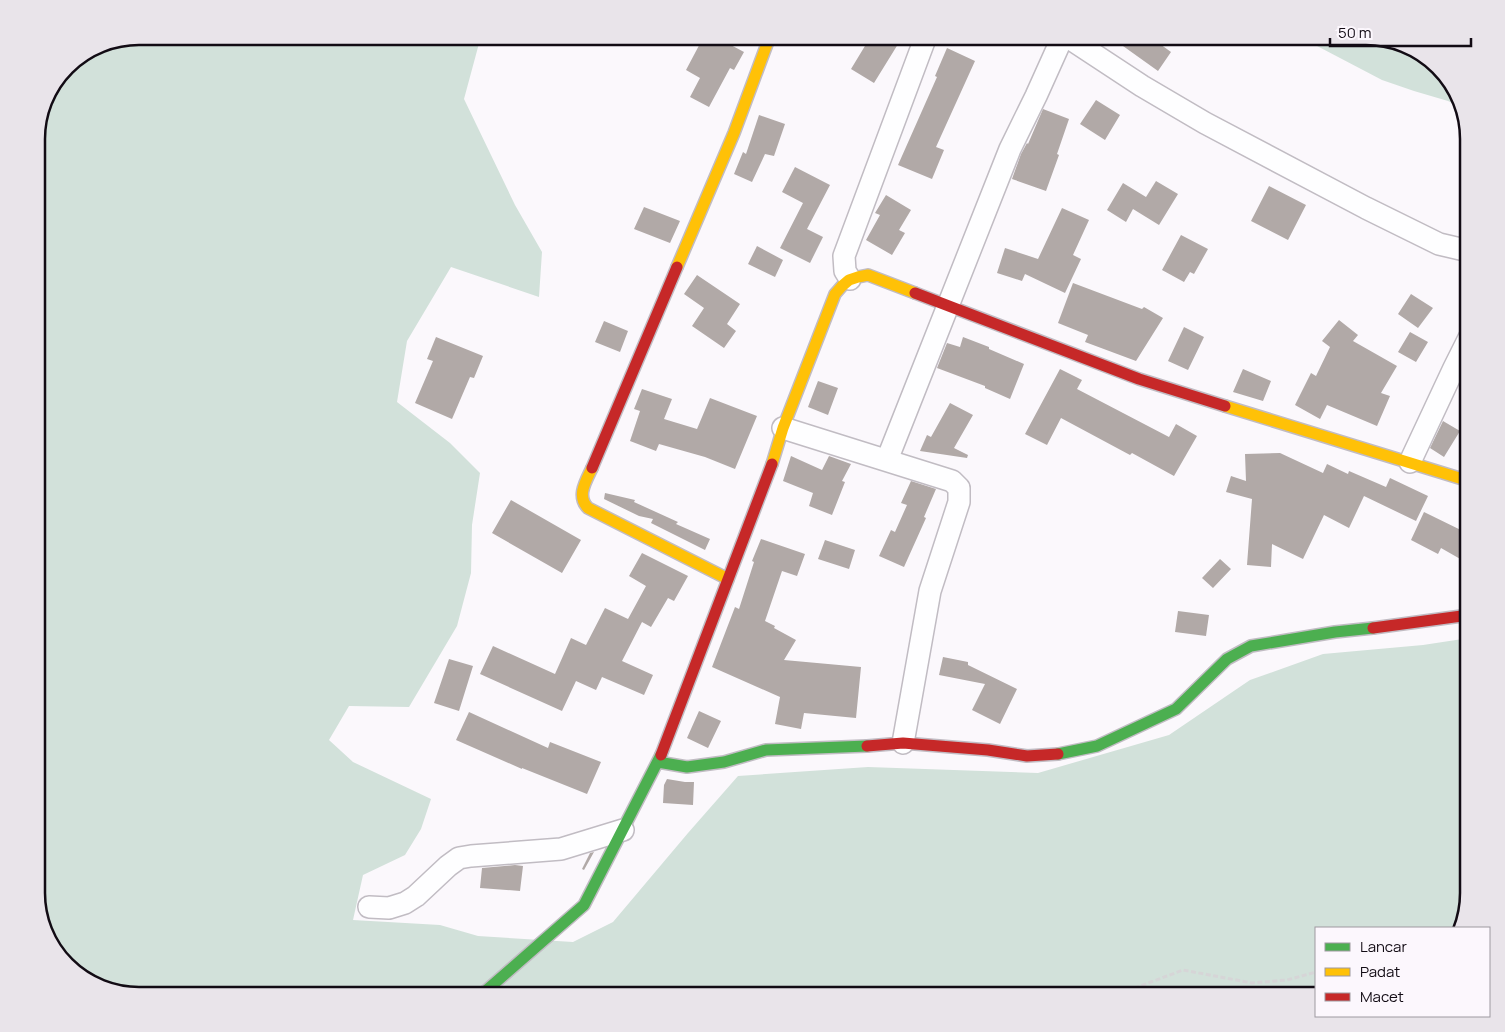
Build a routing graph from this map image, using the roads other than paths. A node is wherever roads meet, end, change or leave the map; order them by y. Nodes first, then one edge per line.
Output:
1 (766, 45) edge
2 (923, 45) edge
3 (1060, 45) edge
4 (1078, 45) edge
5 (1460, 249) edge
6 (850, 279) junction
7 (949, 305) junction
8 (1460, 356) edge
9 (783, 428) junction
10 (887, 460) junction
11 (1410, 462) junction
12 (1460, 478) edge
13 (728, 579) junction
14 (1460, 616) edge
15 (903, 743) junction
16 (658, 762) junction
17 (623, 830) junction
18 (369, 907) dead end
19 (490, 987) edge

1 - 13 street
2 - 6 street
3 - 7 street
4 - 5 street
6 - 7 street
6 - 9 street
7 - 10 street
7 - 11 street
8 - 11 street
9 - 10 street
9 - 13 street
10 - 15 street
11 - 12 street
13 - 16 street
14 - 15 street
15 - 16 street
16 - 17 street
17 - 18 street
17 - 19 street

